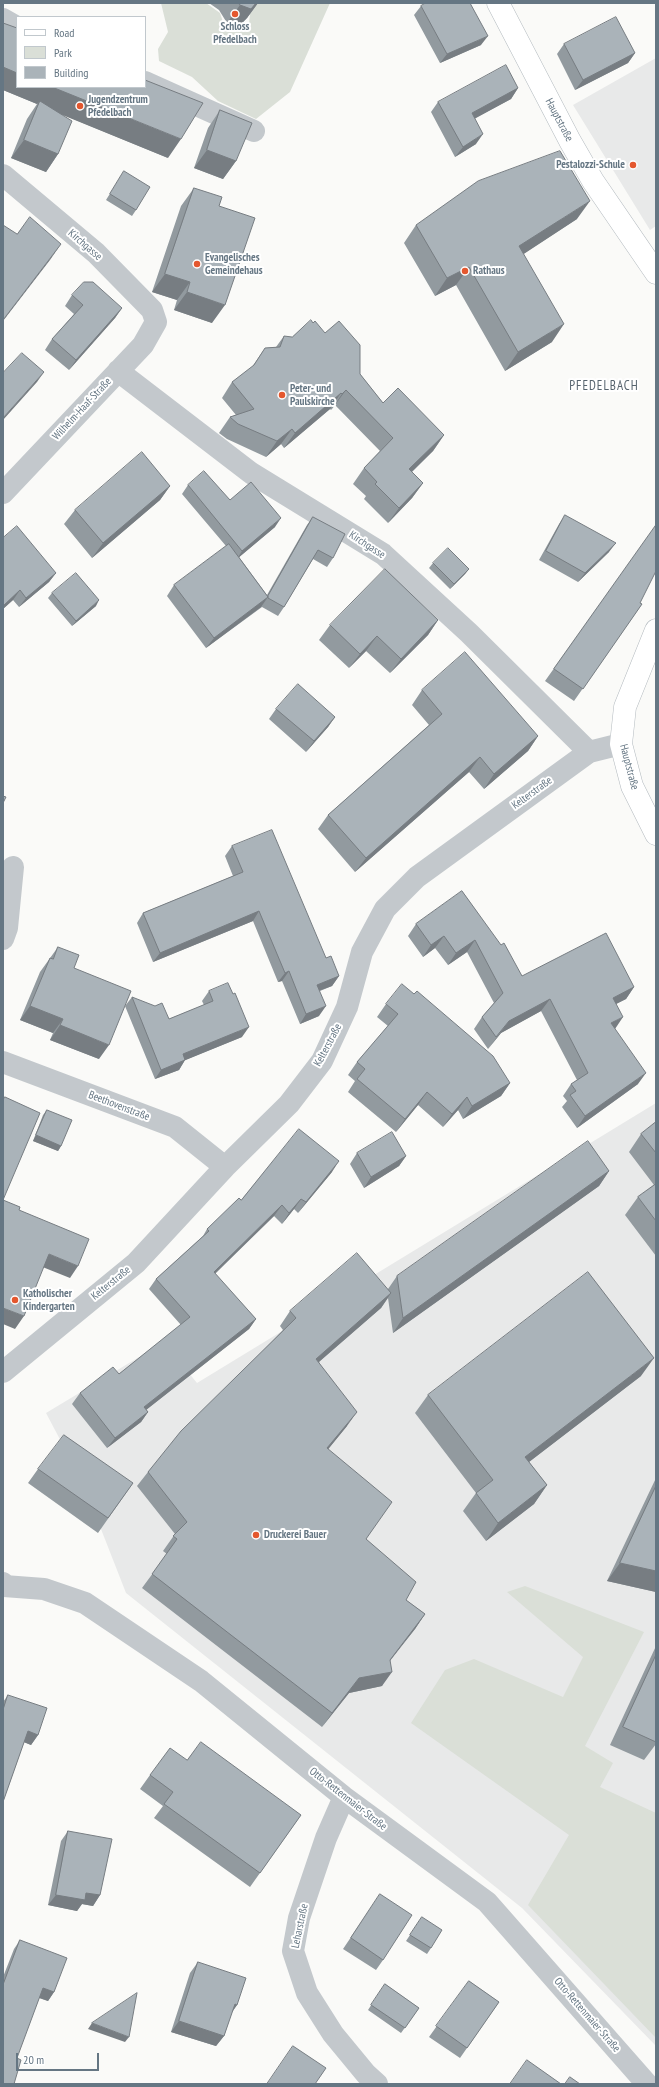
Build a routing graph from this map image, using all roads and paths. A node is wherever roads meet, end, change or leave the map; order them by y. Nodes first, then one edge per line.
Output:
1 (498, 3) edge
2 (3, 19) edge
3 (16, 26) edge
4 (146, 82) edge
5 (254, 131) dead end
6 (3, 175) edge
7 (656, 272) edge
8 (156, 322) joint
9 (118, 371) junction
10 (3, 493) edge
11 (656, 630) edge
12 (621, 744) junction
13 (589, 752) junction
14 (656, 834) edge
15 (13, 867) dead end
16 (3, 939) edge
17 (3, 1062) edge
18 (225, 1167) junction
19 (3, 1372) edge
20 (3, 1587) edge
21 (344, 1797) junction
22 (377, 2084) edge
23 (647, 2084) edge

1 - 7 main road, Hauptstraße
2 - 3 street
4 - 5 street
6 - 8 street, Kirchgasse
8 - 9 street, Wilhelm-Haaf-Straße
9 - 10 street, Wilhelm-Haaf-Straße
9 - 13 street, Kirchgasse
11 - 12 main road, Hauptstraße
12 - 13 street, Kelterstraße
12 - 14 main road, Hauptstraße
13 - 18 street, Kelterstraße
15 - 16 street
17 - 18 street, Beethovenstraße
18 - 19 street, Kelterstraße
20 - 21 street, Otto-Rettenmaier-Straße
21 - 22 street, Leharstraße
21 - 23 street, Otto-Rettenmaier-Straße

